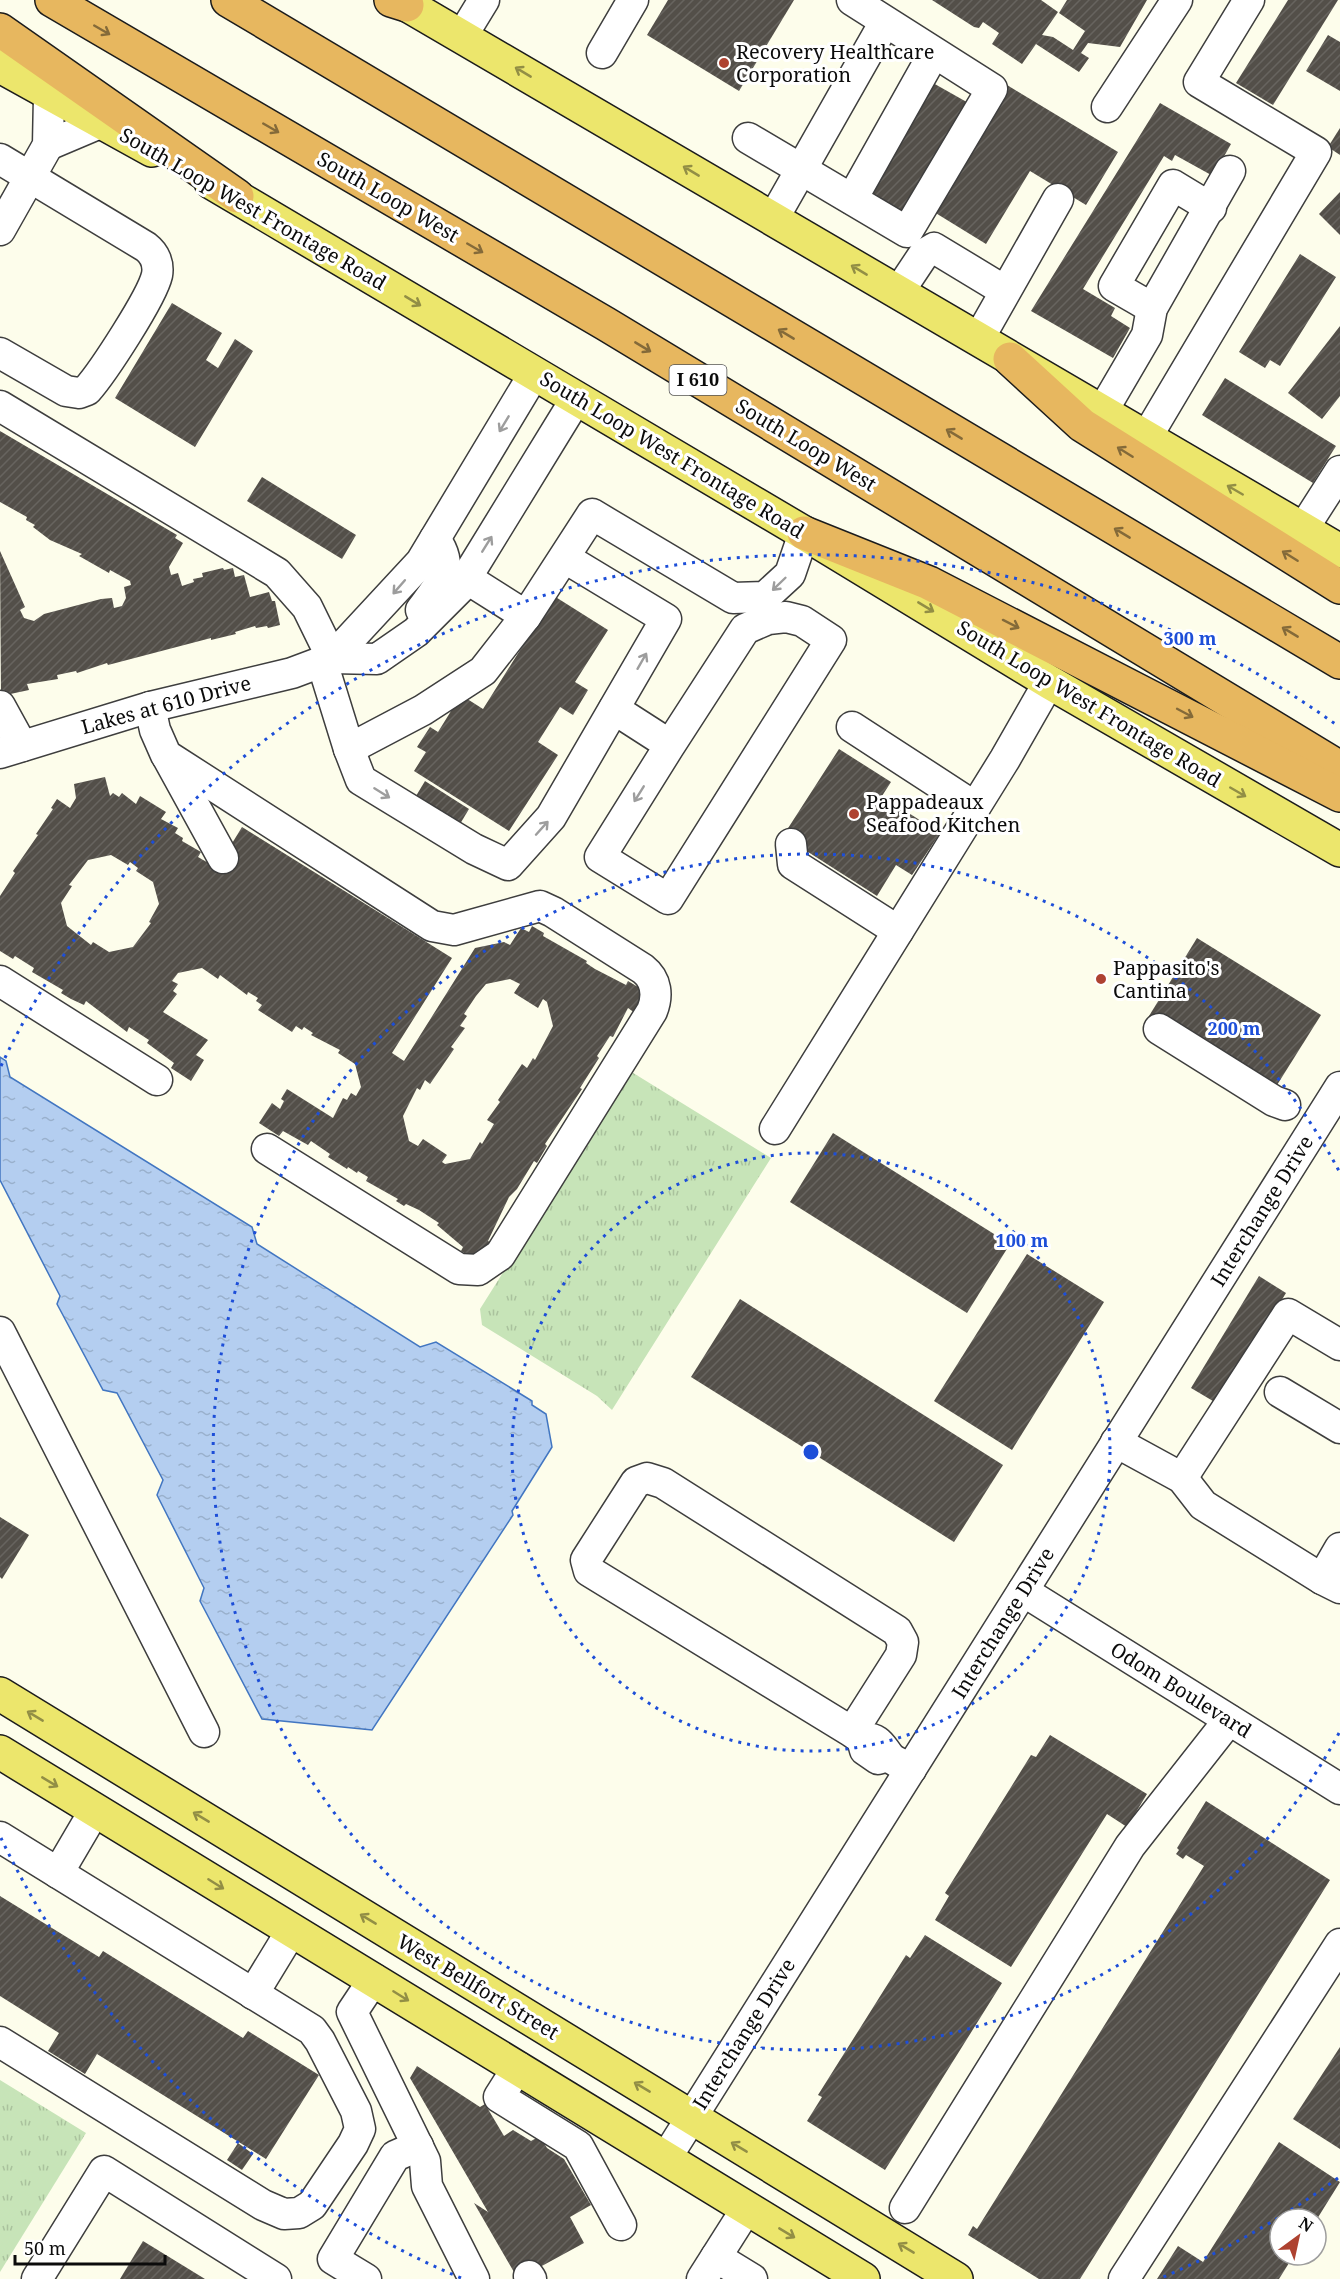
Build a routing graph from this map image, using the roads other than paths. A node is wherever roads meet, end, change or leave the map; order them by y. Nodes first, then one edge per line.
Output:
1 (52, 0) edge
2 (228, 0) edge
3 (484, 0) edge
4 (633, 0) edge
5 (852, 0) edge
6 (1177, 0) edge
7 (1249, 0) edge
8 (399, 2) edge
9 (885, 22) junction
10 (0, 30) edge
11 (462, 36) junction
12 (602, 52) dead end
13 (934, 53) junction
14 (0, 66) edge
15 (49, 96) junction
16 (1107, 107) dead end
17 (100, 123) junction
18 (748, 138) dead end
19 (48, 146) junction
20 (0, 159) edge
21 (801, 170) junction
22 (1230, 171) dead end
23 (32, 179) junction
24 (237, 196) junction
25 (852, 199) junction
26 (1058, 199) dead end
27 (1211, 208) junction
28 (773, 219) junction
29 (0, 230) edge
30 (1005, 291) junction
31 (898, 293) junction
32 (1152, 308) junction
33 (978, 340) junction
34 (0, 353) edge
35 (1010, 359) junction
36 (534, 374) junction
37 (576, 399) junction
38 (0, 406) edge
39 (1102, 412) junction
40 (1146, 438) junction
41 (1340, 471) edge
42 (1303, 529) junction
43 (804, 533) junction
44 (435, 539) junction
45 (1338, 546) edge
46 (565, 558) junction
47 (466, 578) junction
48 (1340, 587) edge
49 (526, 616) junction
50 (377, 659) junction
51 (327, 660) junction
52 (1340, 662) edge
53 (1049, 682) junction
54 (0, 706) edge
55 (150, 707) junction
56 (614, 709) junction
57 (852, 727) dead end
58 (670, 745) junction
59 (349, 749) junction
60 (11, 750) edge
61 (166, 755) junction
62 (1340, 768) edge
63 (1340, 795) edge
64 (241, 803) junction
65 (975, 807) junction
66 (791, 844) dead end
67 (1340, 850) edge
68 (898, 931) junction
69 (0, 981) edge
70 (1159, 1029) dead end
71 (157, 1080) dead end
72 (1340, 1087) edge
73 (1285, 1105) dead end
74 (775, 1129) dead end
75 (267, 1149) dead end
76 (0, 1332) edge
77 (1340, 1345) edge
78 (1280, 1392) dead end
79 (1340, 1428) edge
80 (1116, 1442) junction
81 (1182, 1478) junction
82 (1340, 1548) edge
83 (1331, 1584) edge
84 (1023, 1591) junction
85 (0, 1695) edge
86 (1229, 1720) junction
87 (204, 1732) dead end
88 (857, 1736) junction
89 (0, 1752) edge
90 (899, 1762) junction
91 (156, 1789) junction
92 (1340, 1789) edge
93 (95, 1810) junction
94 (130, 1831) junction
95 (0, 1837) edge
96 (58, 1873) junction
97 (292, 1930) junction
98 (399, 1938) junction
99 (1340, 1944) edge
100 (374, 1979) junction
101 (254, 1994) junction
102 (0, 2042) edge
103 (518, 2067) junction
104 (692, 2117) junction
105 (418, 2146) junction
106 (666, 2158) junction
107 (747, 2208) junction
108 (904, 2208) dead end
109 (621, 2225) dead end
110 (709, 2268) edge
111 (853, 2276) edge
112 (468, 2277) edge
113 (37, 2279) edge
114 (276, 2279) edge
115 (366, 2279) edge
116 (752, 2279) edge
117 (956, 2279) edge
118 (1124, 2279) edge

1 -> 62 highway, South Loop West / I 610
52 -> 2 highway
3 - 11 street
4 - 12 street
5 - 9 street
6 - 16 street
7 - 40 street
8 - 11 main road
9 - 13 street
9 - 21 street
10 - 24 highway
28 -> 11 main road
13 - 25 street
13 - 25 street
14 - 15 main road, South Loop West Frontage Road
15 - 17 main road, South Loop West Frontage Road
15 - 19 street
17 - 19 street
17 - 24 main road, South Loop West Frontage Road
18 - 21 street
19 - 23 street
20 - 23 street
21 - 25 street
21 - 28 street
22 - 27 street
23 - 29 street
23 - 34 street
24 -> 36 main road, South Loop West Frontage Road
26 - 30 street
27 - 32 street
27 - 32 street
31 -> 28 main road
30 - 31 street
30 - 33 street
31 - 33 main road
32 - 39 street
33 - 35 main road
35 - 39 main road
48 -> 35 highway
36 - 37 main road, South Loop West Frontage Road
36 -> 44 street, Lakes at 610 Drive
37 - 43 main road, South Loop West Frontage Road
47 -> 37 street
38 - 51 street
39 - 40 main road
42 -> 40 main road
41 - 42 street
42 - 45 main road
43 -> 46 street
43 -> 53 main road, South Loop West Frontage Road
43 -> 63 highway
44 - 50 street
44 -> 51 street, Lakes at 610 Drive
46 - 49 street
56 -> 46 street
47 - 49 street
47 - 50 street
49 - 59 street
50 - 51 street, Lakes at 610 Drive
51 - 55 street, Lakes at 610 Drive
51 - 59 street
53 - 65 street
53 -> 67 main road, South Loop West Frontage Road
54 - 60 street
55 - 60 street, Lakes at 610 Drive
55 - 61 street
56 - 58 street
59 -> 56 street
57 - 65 street
58 -> 58 street
61 - 64 street
61 - 64 street
64 - 75 street
65 - 68 street
66 - 68 street
68 - 74 street
69 - 71 street
70 - 73 street
72 - 80 street, Interchange Drive
76 - 87 street
77 - 81 street
78 - 79 street
80 - 81 street
80 - 84 street, Interchange Drive
81 - 83 street
82 - 83 street
84 - 86 street, Odom Boulevard
84 - 90 street, Interchange Drive
91 -> 85 main road, West Bellfort Street
86 - 92 street, Odom Boulevard
86 - 108 street
88 - 88 street
88 - 90 street
89 -> 93 main road
90 - 104 street, Interchange Drive
91 - 94 main road
98 -> 91 main road, West Bellfort Street
93 - 94 main road
93 - 96 street
94 -> 97 main road
95 - 96 street
96 - 101 street
97 - 100 main road
97 - 101 street
98 - 100 main road
104 -> 98 main road, West Bellfort Street
99 - 118 street
100 -> 103 main road
100 - 105 street
101 - 102 street
103 - 106 main road
103 - 109 street
104 - 106 street, Interchange Drive
117 -> 104 main road, West Bellfort Street
105 - 112 street
105 - 115 street
106 - 107 main road
107 - 110 street
107 -> 111 main road
110 - 116 street
113 - 114 street

